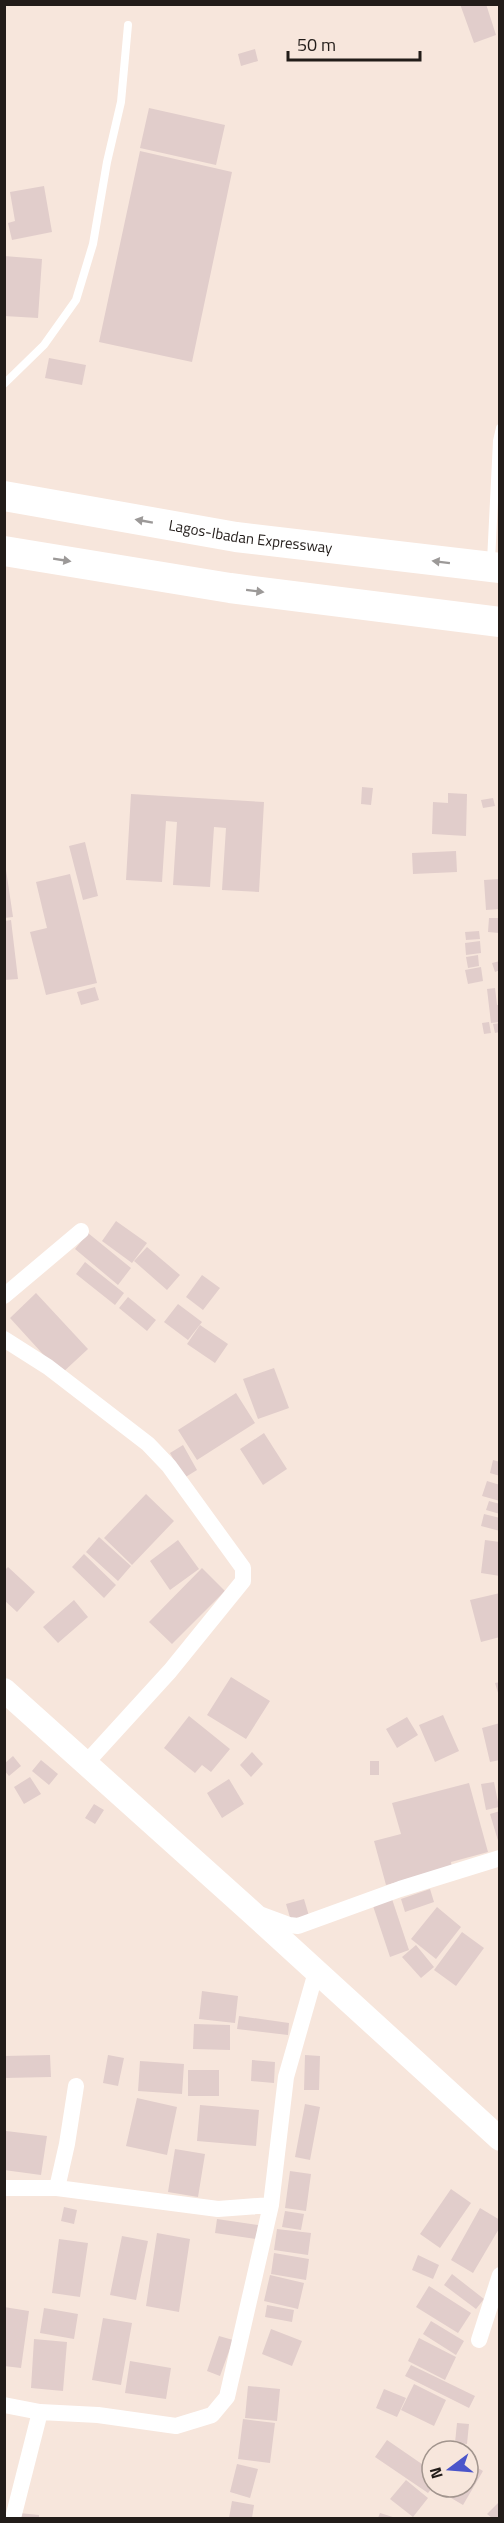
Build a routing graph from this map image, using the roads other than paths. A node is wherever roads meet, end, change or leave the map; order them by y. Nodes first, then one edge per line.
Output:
1 (128, 25) dead end
2 (4, 384) edge
3 (500, 428) edge
4 (4, 496) edge
5 (4, 551) edge
6 (495, 568) edge
7 (500, 622) edge
8 (81, 1231) dead end
9 (4, 1296) edge
10 (4, 1340) edge
11 (4, 1690) edge
12 (87, 1762) junction
13 (500, 1858) edge
14 (248, 1908) junction
15 (316, 1972) junction
16 (76, 2085) dead end
17 (500, 2139) edge
18 (57, 2187) junction
19 (4, 2188) edge
20 (271, 2205) junction
21 (500, 2275) edge
22 (479, 2340) dead end
23 (4, 2405) edge
24 (40, 2412) junction
25 (13, 2518) edge

1 - 2 lane
3 - 6 lane
6 -> 4 highway, Lagos-Ibadan Expressway
5 -> 7 highway
8 - 9 street
10 - 12 street
11 - 12 street
12 - 14 street
13 - 14 street
14 - 15 street
15 - 17 street
15 - 20 street
16 - 18 street
18 - 19 street
18 - 20 street
20 - 24 street
21 - 22 street
23 - 24 street
24 - 25 street

